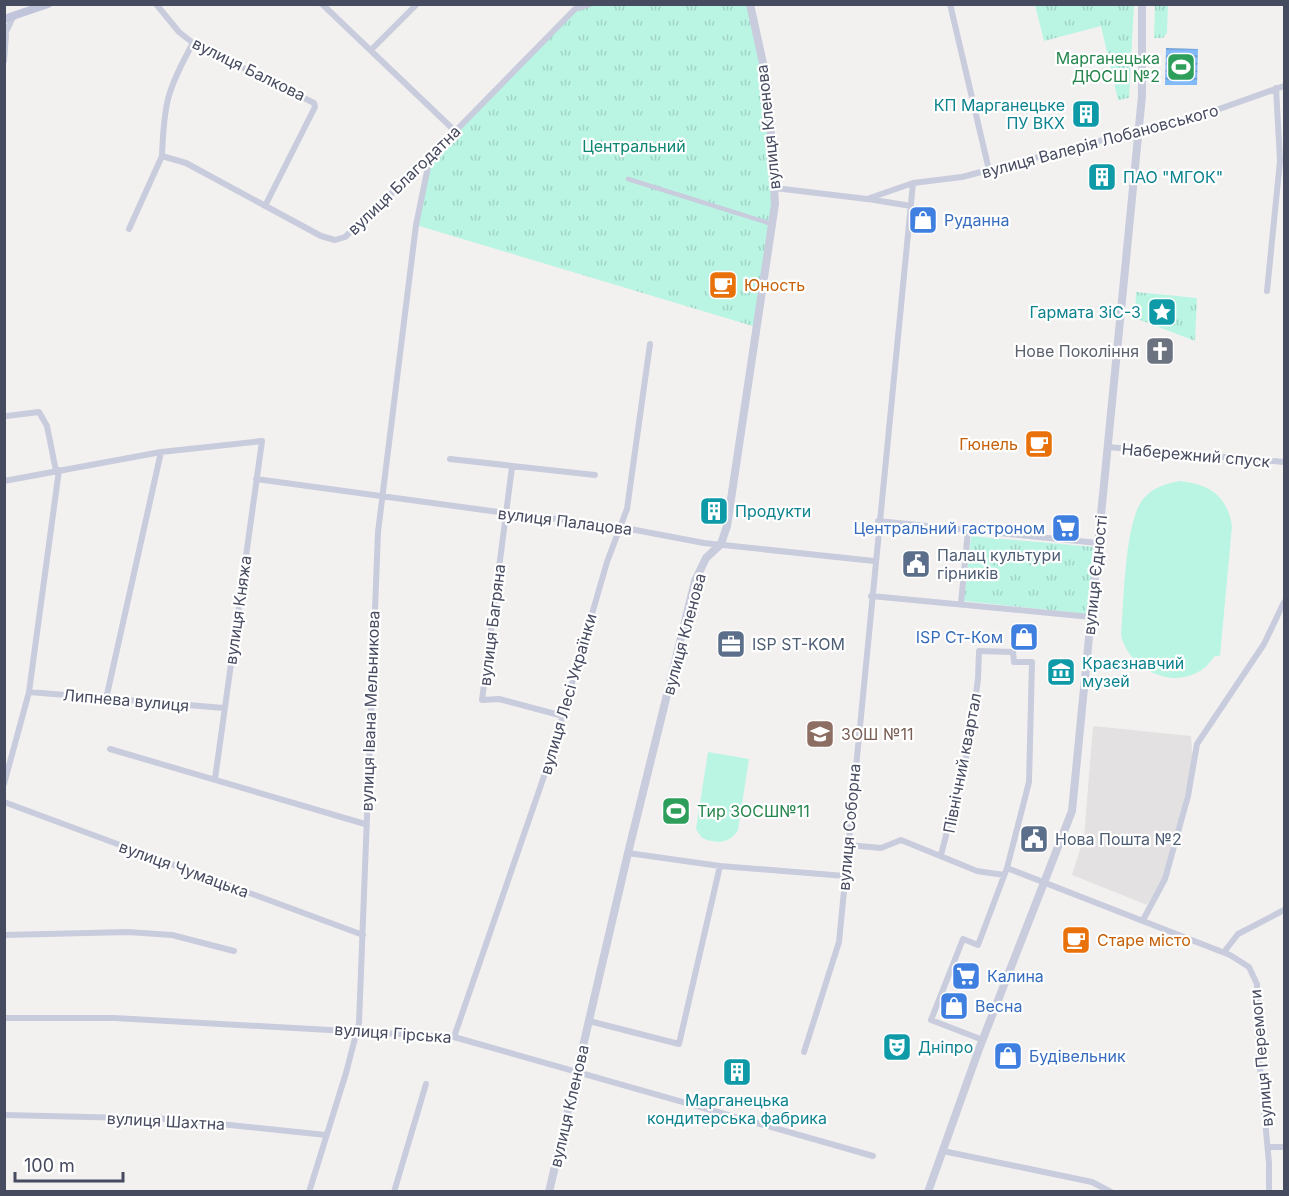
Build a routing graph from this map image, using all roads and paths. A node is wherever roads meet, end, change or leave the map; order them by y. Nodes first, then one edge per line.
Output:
1 (156, 4) edge
2 (322, 4) edge
3 (417, 4) edge
4 (590, 4) edge
5 (750, 4) edge
6 (950, 4) edge
7 (1143, 4) edge
8 (47, 5) edge
9 (9, 18) edge
10 (5, 36) edge
11 (193, 43) junction
12 (371, 50) junction
13 (4, 61) edge
14 (1284, 86) edge
15 (1276, 88) junction
16 (455, 131) junction
17 (1138, 131) junction
18 (162, 156) junction
19 (430, 157) junction
20 (989, 170) junction
21 (628, 179) dead end
22 (913, 183) junction
23 (775, 188) junction
24 (867, 199) junction
25 (265, 206) junction
26 (911, 206) junction
27 (772, 224) junction
28 (129, 229) dead end
29 (1267, 291) dead end
30 (650, 344) dead end
31 (7, 416) dead end
32 (1108, 447) junction
33 (160, 452) junction
34 (450, 459) dead end
35 (1284, 462) edge
36 (513, 467) junction
37 (57, 470) junction
38 (595, 475) dead end
39 (256, 479) junction
40 (4, 481) edge
41 (383, 496) junction
42 (506, 513) junction
43 (879, 521) junction
44 (622, 527) junction
45 (968, 531) junction
46 (1098, 543) junction
47 (721, 544) junction
48 (874, 561) junction
49 (871, 596) junction
50 (1284, 602) edge
51 (961, 603) junction
52 (1091, 617) junction
53 (29, 692) junction
54 (106, 699) junction
55 (224, 708) junction
56 (563, 716) junction
57 (110, 749) dead end
58 (7, 771) edge
59 (214, 779) junction
60 (4, 784) edge
61 (4, 802) edge
62 (366, 824) junction
63 (848, 845) junction
64 (628, 853) junction
65 (941, 855) junction
66 (720, 866) junction
67 (1006, 871) junction
68 (845, 876) junction
69 (1044, 883) junction
70 (1284, 910) edge
71 (1143, 920) junction
72 (4, 935) edge
73 (363, 935) junction
74 (234, 951) dead end
75 (1224, 952) junction
76 (4, 1018) edge
77 (588, 1021) junction
78 (357, 1030) junction
79 (454, 1037) junction
80 (983, 1040) junction
81 (804, 1052) dead end
82 (577, 1072) junction
83 (426, 1084) dead end
84 (4, 1115) edge
85 (326, 1135) junction
86 (1268, 1147) junction
87 (1284, 1147) edge
88 (943, 1151) junction
89 (873, 1156) dead end
90 (309, 1191) edge
91 (394, 1191) edge
92 (549, 1191) edge
93 (928, 1191) edge
94 (1112, 1191) edge
95 (1269, 1191) edge

1 - 11 street, вулиця Балкова
2 - 12 street
3 - 12 street
4 - 16 street, вулиця Благодатна
5 - 23 street, вулиця Кленова
6 - 20 street
7 - 17 street, вулиця Єдності
8 - 9 main road
9 - 10 street
10 - 13 street
11 - 18 street
11 - 25 street, вулиця Балкова
12 - 16 street
14 - 15 street, вулиця Валерія Лобановського
15 - 17 street, вулиця Валерія Лобановського
15 - 29 street
16 - 19 street, вулиця Благодатна
17 - 20 street, вулиця Валерія Лобановського
17 - 32 street, вулиця Єдності
18 - 25 street, вулиця Благодатна
18 - 28 street
19 - 25 street, вулиця Благодатна
19 - 41 street, вулиця Івана Мельникова
20 - 22 street, вулиця Валерія Лобановського
21 - 27 street
22 - 24 street, вулиця Валерія Лобановського
22 - 26 street, вулиця Соборна
23 - 24 street
23 - 27 street, вулиця Кленова
24 - 26 street
26 - 43 street, вулиця Соборна
27 - 47 street, вулиця Кленова
30 - 44 street, вулиця Лесі Українки
31 - 37 street
32 - 35 street, Набережний спуск
32 - 46 street, вулиця Єдності
33 - 37 street
33 - 39 street, вулиця Княжа
33 - 54 street
34 - 36 street
36 - 38 street
36 - 42 street, вулиця Багряна
37 - 40 street
37 - 53 street
39 - 41 street, вулиця Палацова
39 - 55 street, вулиця Княжа
41 - 42 street, вулиця Палацова
41 - 62 street, вулиця Івана Мельникова
42 - 44 street, вулиця Палацова
42 - 56 street, вулиця Багряна
43 - 45 street
43 - 48 street, вулиця Соборна
44 - 47 street, вулиця Палацова
44 - 56 street, вулиця Лесі Українки
45 - 46 street
45 - 51 street
46 - 52 street, вулиця Єдності
47 - 48 street, вулиця Палацова
47 - 64 street, вулиця Кленова
48 - 49 street, вулиця Соборна
49 - 51 street
49 - 63 street, вулиця Соборна
50 - 71 street
51 - 52 street
52 - 69 street, вулиця Єдності
53 - 54 street, Липнева вулиця
53 - 58 street
54 - 55 street, Липнева вулиця
55 - 59 street, вулиця Княжа
56 - 79 street, вулиця Лесі Українки
57 - 59 street
58 - 60 street
59 - 62 street
61 - 73 street, вулиця Чумацька
62 - 73 street, вулиця Івана Мельникова
63 - 65 street, Північний квартал
63 - 68 street, вулиця Соборна
64 - 66 street
64 - 77 street, вулиця Кленова
65 - 67 street, Північний квартал
65 - 67 street, Північний квартал
66 - 68 street
66 - 77 street
67 - 69 street, Північний квартал
67 - 80 street, Північний квартал
68 - 81 street, вулиця Соборна
69 - 71 street, вулиця Перемоги
69 - 80 street, вулиця Єдності
70 - 75 street
71 - 75 street, вулиця Перемоги
72 - 74 street
73 - 78 street, вулиця Івана Мельникова
75 - 86 street, вулиця Перемоги
76 - 78 street, вулиця Гірська
77 - 82 street, вулиця Кленова
78 - 79 street, вулиця Гірська
78 - 85 street, вулиця Івана Мельникова
79 - 82 street, вулиця Гірська
80 - 88 street, вулиця Єдності
82 - 89 street, вулиця Гірська
82 - 92 street, вулиця Кленова
83 - 91 street
84 - 85 street, вулиця Шахтна
85 - 90 street, вулиця Івана Мельникова
86 - 87 street
86 - 95 street, вулиця Перемоги
88 - 93 street, вулиця Єдності
88 - 94 street

